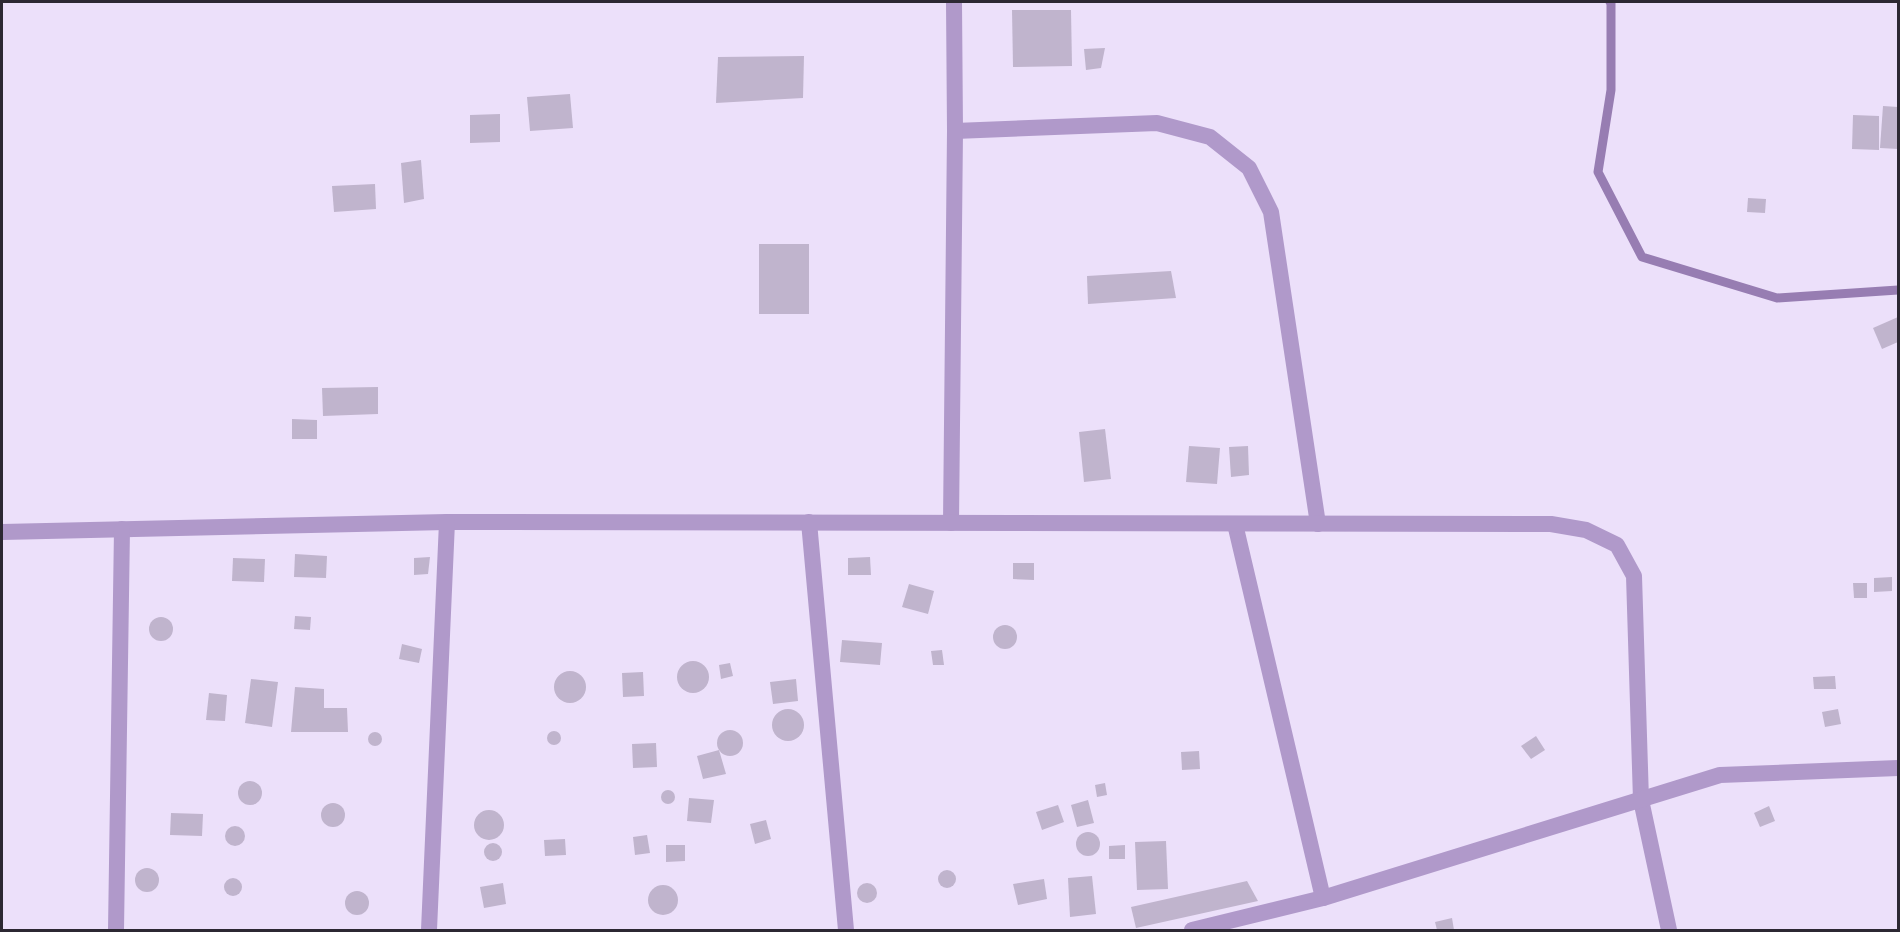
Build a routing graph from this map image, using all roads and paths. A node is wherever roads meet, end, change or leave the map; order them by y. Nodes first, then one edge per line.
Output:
1 (954, 2) edge
2 (955, 131) junction
3 (447, 522) junction
4 (809, 522) junction
5 (951, 523) junction
6 (1235, 524) junction
7 (1317, 524) junction
8 (122, 529) junction
9 (2, 532) edge
10 (1899, 768) edge
11 (1641, 800) junction
12 (1323, 898) junction
13 (116, 930) edge
14 (429, 930) edge
15 (846, 930) edge
16 (1192, 930) edge
17 (1669, 930) edge

1 - 2 street
2 - 5 street
2 - 7 street
3 - 4 street
3 - 8 street
3 - 14 street
4 - 5 street
4 - 15 street
5 - 6 street
6 - 7 street
6 - 12 street
7 - 11 street
8 - 9 street
8 - 13 street
10 - 11 street
11 - 12 street
11 - 17 street
12 - 16 street

